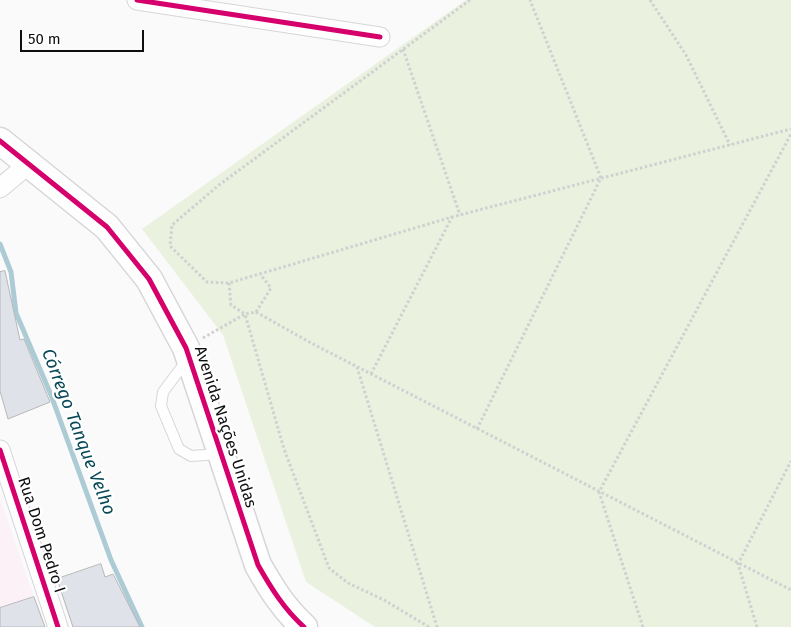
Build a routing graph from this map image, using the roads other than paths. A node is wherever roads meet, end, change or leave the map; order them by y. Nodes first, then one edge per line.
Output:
1 (137, 0) edge
2 (380, 37) dead end
3 (0, 141) edge
4 (30, 163) junction
5 (0, 188) edge
6 (188, 352) junction
7 (0, 450) edge
8 (220, 454) junction
9 (58, 627) edge
10 (304, 627) edge

1 - 2 street
3 - 4 street, Avenida Nações Unidas
4 - 5 street
4 - 6 street, Avenida Nações Unidas
6 - 8 street, Avenida Nações Unidas
6 - 8 lane
7 - 9 street, Rua Dom Pedro I
8 - 10 street, Avenida Nações Unidas

